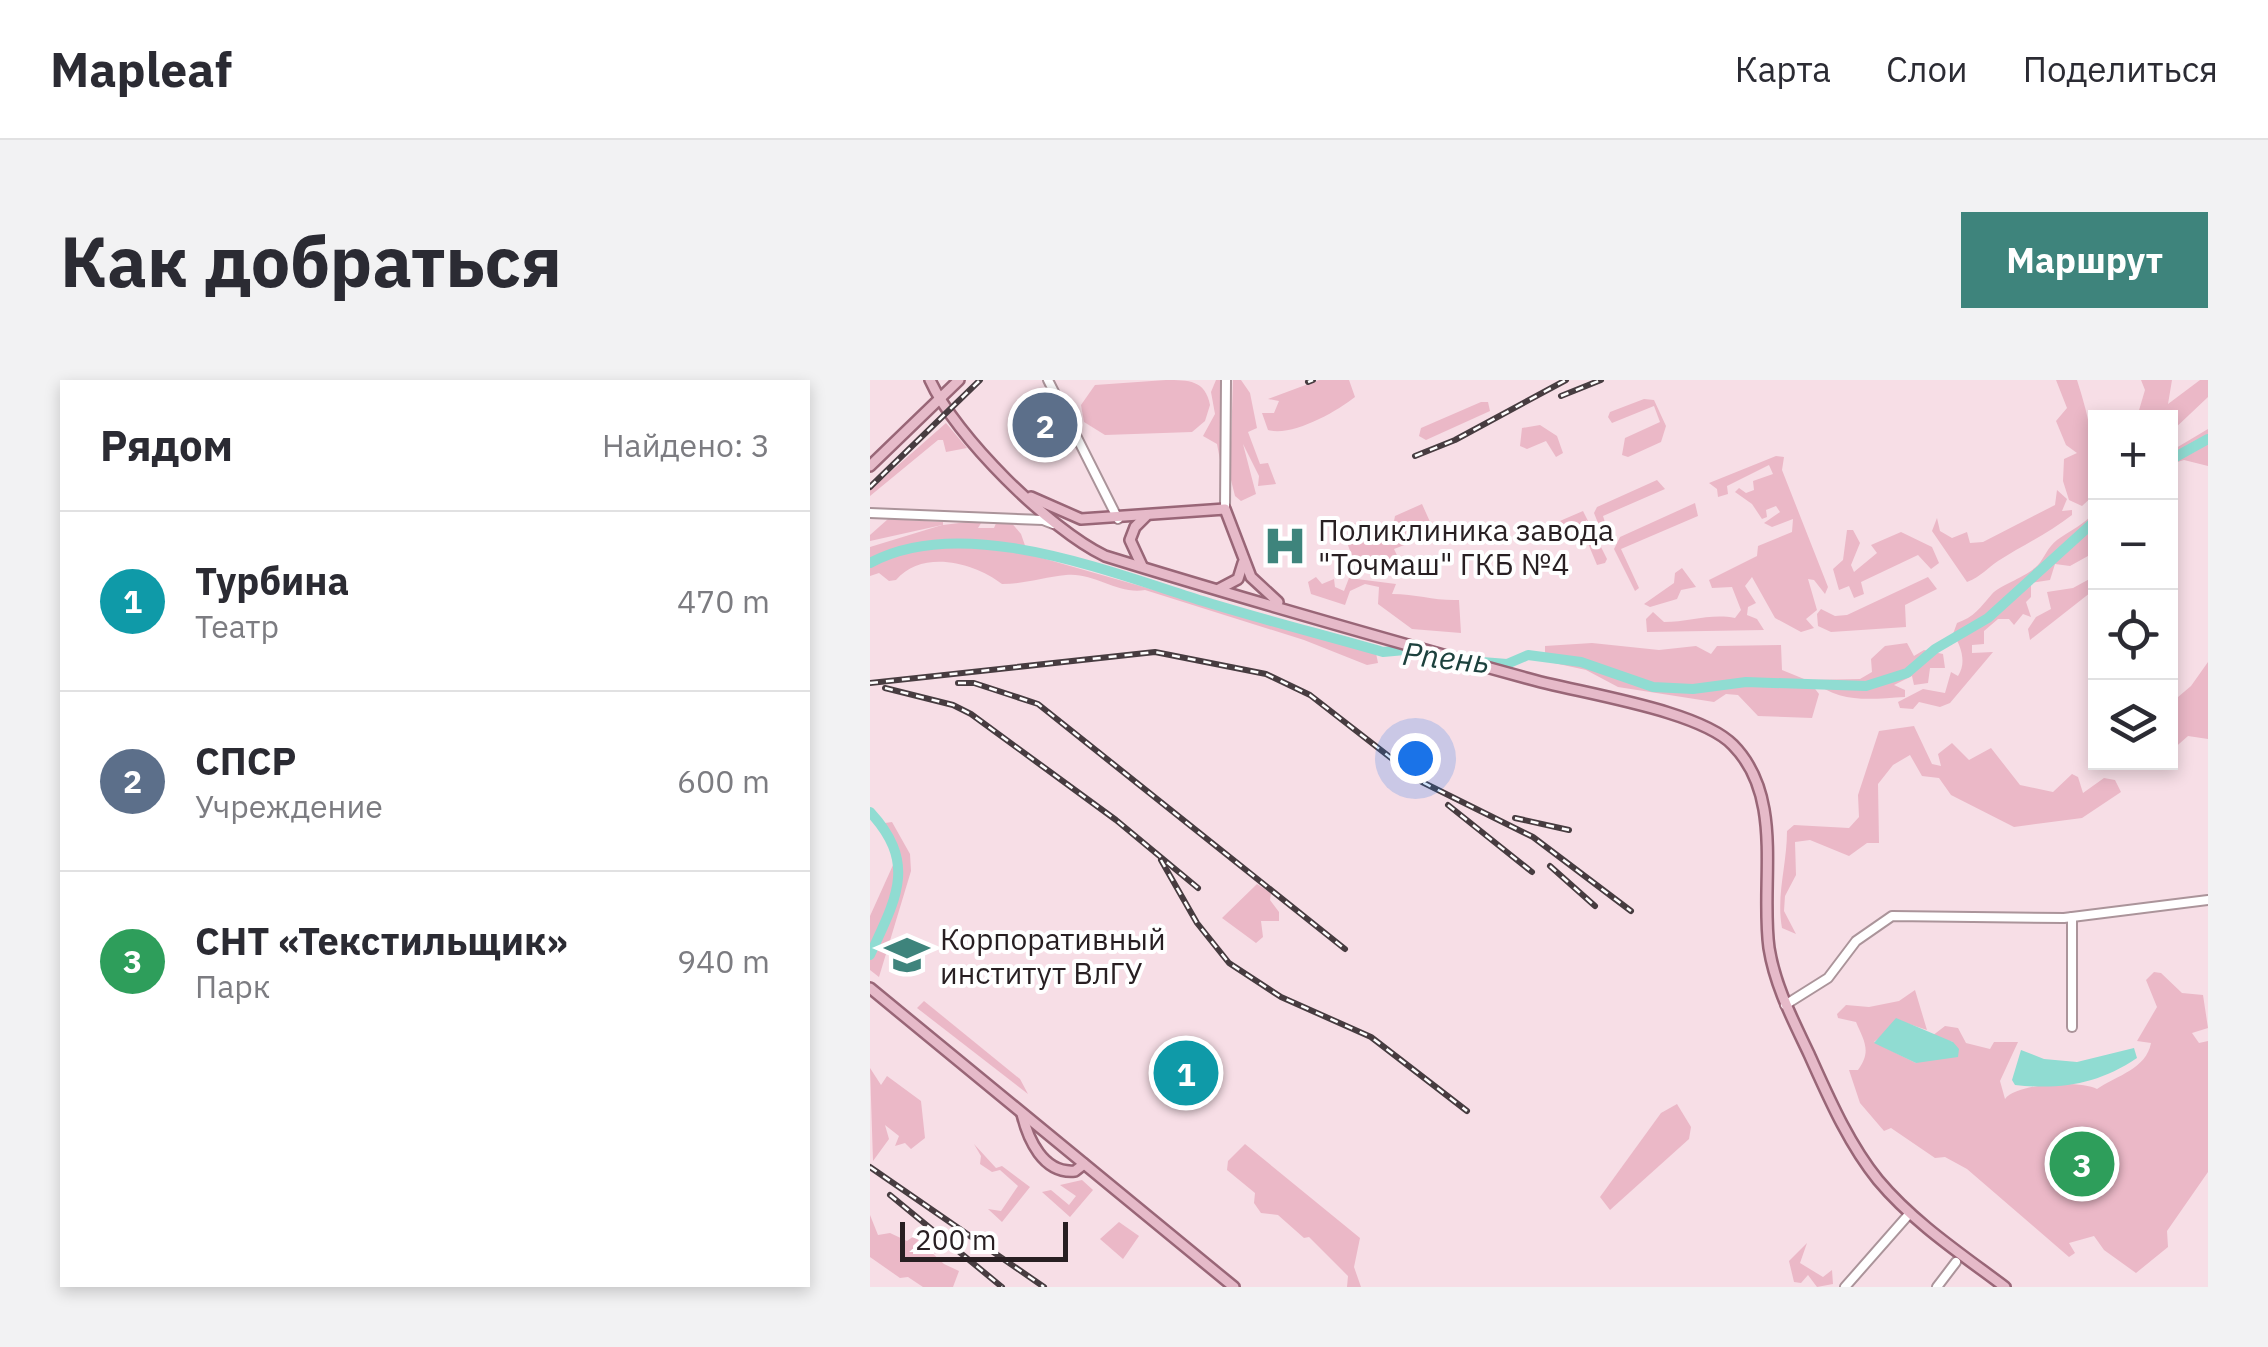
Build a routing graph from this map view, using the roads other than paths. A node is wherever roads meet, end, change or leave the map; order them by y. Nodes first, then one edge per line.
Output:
1 (930, 380) edge
2 (958, 380) edge
3 (1048, 380) edge
4 (1226, 380) edge
5 (938, 397) junction
6 (870, 466) edge
7 (1024, 493) junction
8 (1225, 509) junction
9 (1039, 511) junction
10 (870, 514) edge
11 (1154, 514) junction
12 (1118, 519) junction
13 (1031, 520) junction
14 (1053, 524) junction
15 (1242, 557) junction
16 (1143, 568) junction
17 (1216, 590) junction
18 (1286, 607) junction
19 (2208, 900) edge
20 (2072, 917) junction
21 (870, 988) edge
22 (1786, 1004) junction
23 (2072, 1027) dead end
24 (1022, 1114) junction
25 (1084, 1164) junction
26 (1910, 1213) junction
27 (1956, 1262) dead end
28 (1234, 1287) edge
29 (1845, 1287) edge
30 (1937, 1287) edge
31 (2004, 1287) edge

1 - 5 main road
2 - 5 main road
3 - 12 street
4 - 8 street
5 - 6 main road
5 - 7 main road
7 - 9 main road
7 - 12 main road
8 - 11 main road
8 - 15 main road
9 - 13 street
9 - 14 main road
10 - 13 street
11 - 12 main road
11 - 16 main road
13 - 14 street
14 - 16 main road
15 - 17 main road
15 - 18 main road
16 - 17 main road
17 - 18 main road
18 - 22 main road
19 - 20 street
20 - 22 street
20 - 23 street
21 - 24 main road
22 - 26 main road
24 - 25 main road
24 - 25 main road
25 - 28 main road
26 - 29 street
26 - 31 main road
27 - 30 street

